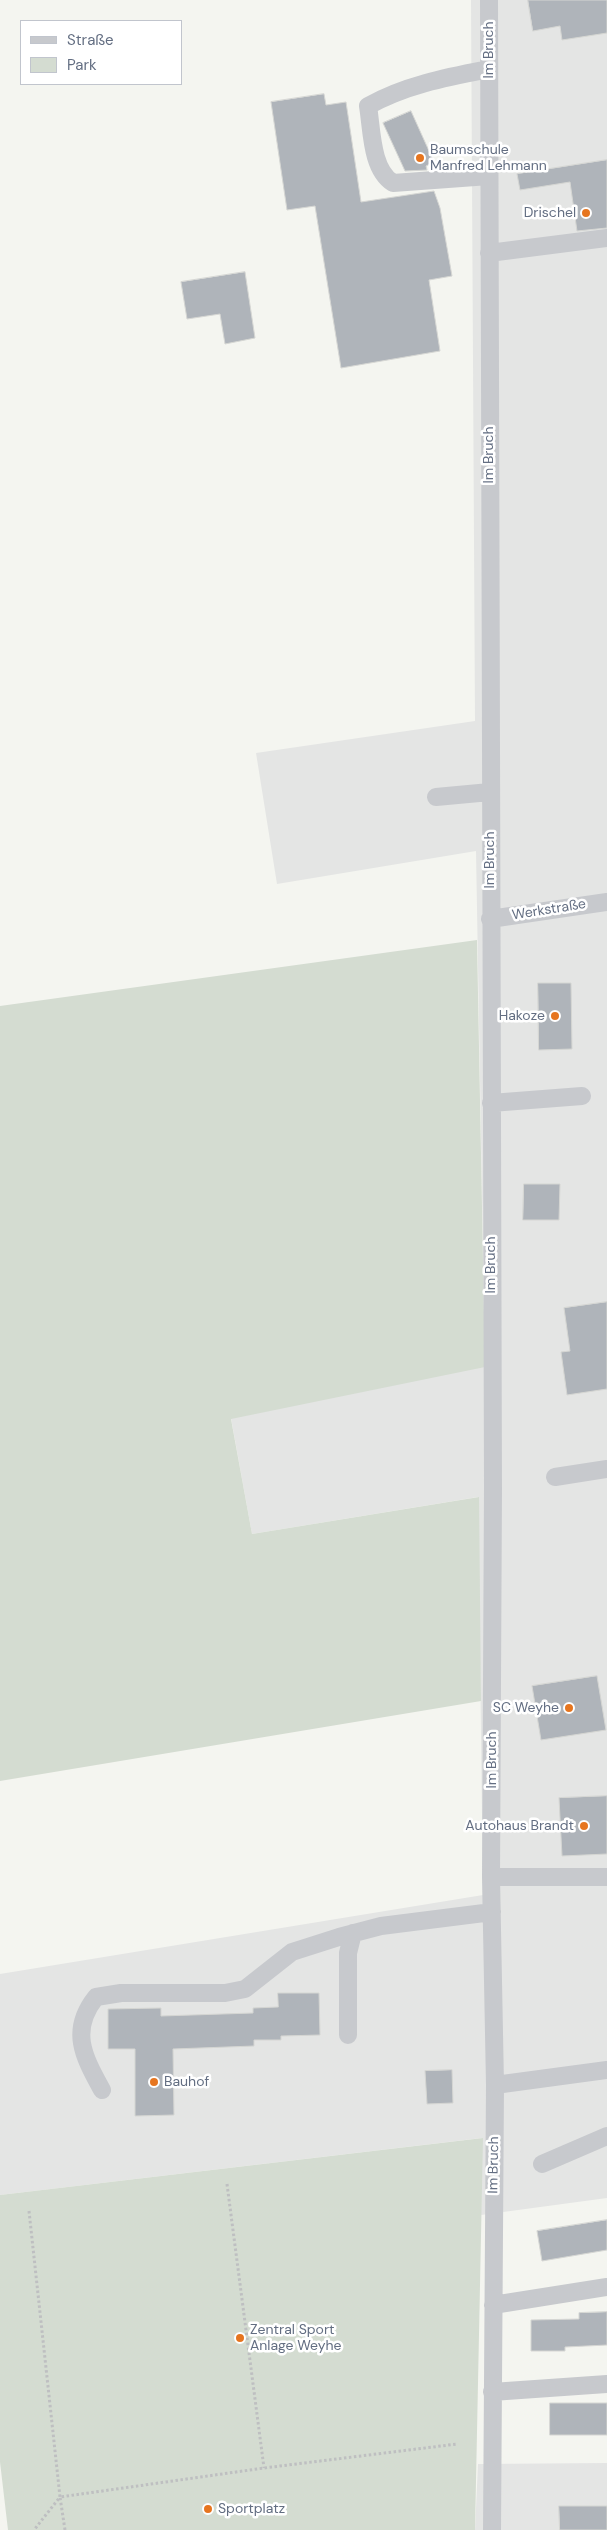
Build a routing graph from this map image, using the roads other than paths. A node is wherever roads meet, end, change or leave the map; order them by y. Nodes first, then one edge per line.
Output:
1 (488, 0) edge
2 (489, 69) junction
3 (489, 176) junction
4 (607, 238) edge
5 (489, 253) junction
6 (490, 792) junction
7 (436, 797) dead end
8 (607, 902) edge
9 (490, 919) junction
10 (582, 1096) dead end
11 (491, 1104) junction
12 (607, 1469) edge
13 (555, 1478) dead end
14 (491, 1877) junction
15 (607, 1878) edge
16 (492, 1912) junction
17 (353, 1933) junction
18 (348, 2035) dead end
19 (607, 2070) edge
20 (495, 2085) junction
21 (102, 2090) dead end
22 (607, 2136) edge
23 (542, 2164) dead end
24 (607, 2287) edge
25 (493, 2305) junction
26 (607, 2384) edge
27 (492, 2392) junction
28 (492, 2530) edge

1 - 2 street, Im Bruch
2 - 3 street, Im Bruch
2 - 3 street
3 - 5 street, Im Bruch
4 - 5 street
5 - 6 street, Im Bruch
6 - 7 street
6 - 9 street, Im Bruch
8 - 9 street, Werkstraße
9 - 11 street, Im Bruch
10 - 11 street
11 - 14 street, Im Bruch
12 - 13 street
14 - 15 street
14 - 16 street, Im Bruch
16 - 17 street
16 - 20 street, Im Bruch
17 - 18 street
17 - 21 street
19 - 20 street
20 - 25 street, Im Bruch
22 - 23 street
24 - 25 street
25 - 27 street, Im Bruch
26 - 27 street
27 - 28 street, Im Bruch

